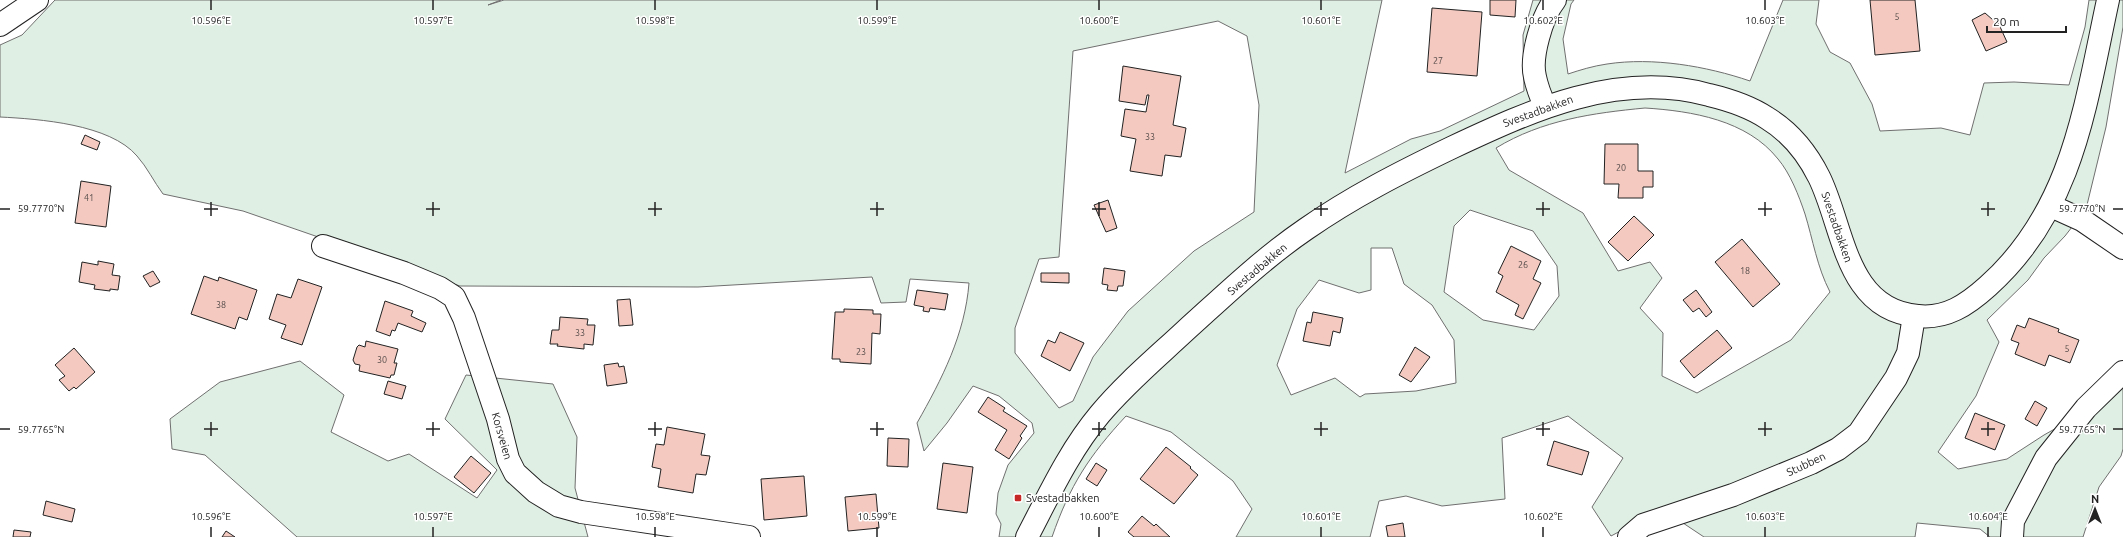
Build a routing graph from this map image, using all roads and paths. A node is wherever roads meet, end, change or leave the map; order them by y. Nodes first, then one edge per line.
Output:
1 (37, 0) edge
2 (1555, 0) edge
3 (2108, 0) edge
4 (0, 25) edge
5 (1545, 106) junction
6 (2052, 206) junction
7 (323, 246) dead end
8 (2123, 248) edge
9 (1914, 316) junction
10 (2123, 372) edge
11 (750, 537) edge
12 (1027, 537) edge
13 (1629, 537) edge
14 (2012, 537) edge

1 - 4 main road
2 - 5 main road
3 - 6 main road, Svestadbakken
5 - 9 main road, Svestadbakken
5 - 12 main road, Svestadbakken
6 - 8 main road
6 - 9 main road, Svestadbakken
7 - 11 main road, Korsveien
9 - 13 main road, Stubben
10 - 14 main road

